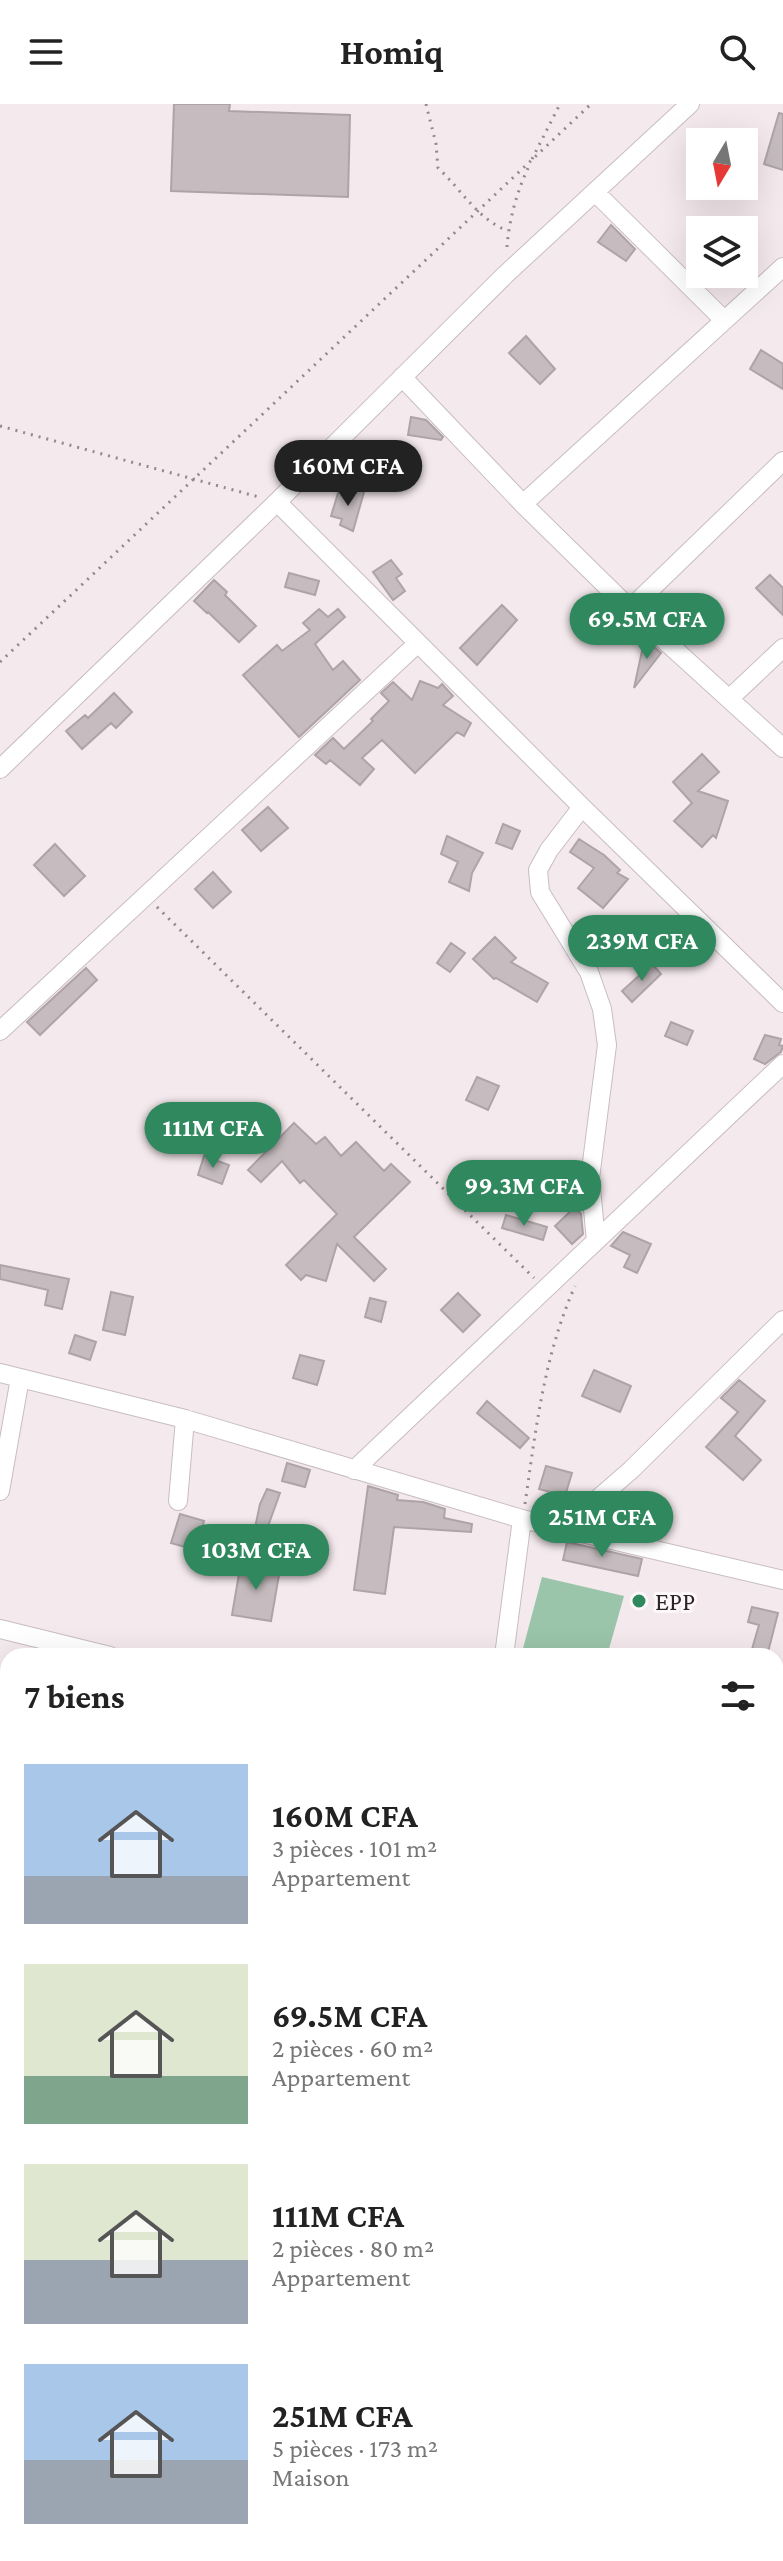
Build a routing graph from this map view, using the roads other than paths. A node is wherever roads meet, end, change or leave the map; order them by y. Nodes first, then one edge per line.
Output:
1 (690, 104) edge
2 (596, 193) junction
3 (783, 267) edge
4 (724, 320) junction
5 (402, 377) junction
6 (783, 461) edge
7 (277, 502) junction
8 (523, 504) junction
9 (630, 609) junction
10 (418, 643) junction
11 (783, 648) edge
12 (730, 698) junction
13 (783, 748) edge
14 (0, 769) edge
15 (582, 807) junction
16 (783, 1003) edge
17 (0, 1031) edge
18 (783, 1064) edge
19 (596, 1241) junction
20 (783, 1320) edge
21 (0, 1373) edge
22 (20, 1378) junction
23 (185, 1419) junction
24 (354, 1470) junction
25 (0, 1491) edge
26 (178, 1501) dead end
27 (522, 1519) junction
28 (563, 1529) junction
29 (783, 1580) edge
30 (0, 1629) edge
31 (77, 1648) edge
32 (505, 1648) edge

1 - 2 street
2 - 4 street
2 - 5 street
3 - 4 street
4 - 8 street
5 - 7 street
5 - 8 street
6 - 9 street
7 - 10 street
7 - 14 street
8 - 9 street
9 - 12 street
10 - 15 street
10 - 17 street
11 - 12 street
12 - 13 street
15 - 16 street
15 - 19 street
18 - 19 street
19 - 24 street
20 - 28 street
21 - 22 street
22 - 23 street
22 - 25 street
23 - 24 street
23 - 26 street
24 - 27 street
27 - 28 street
27 - 32 street
28 - 29 street
30 - 31 street

